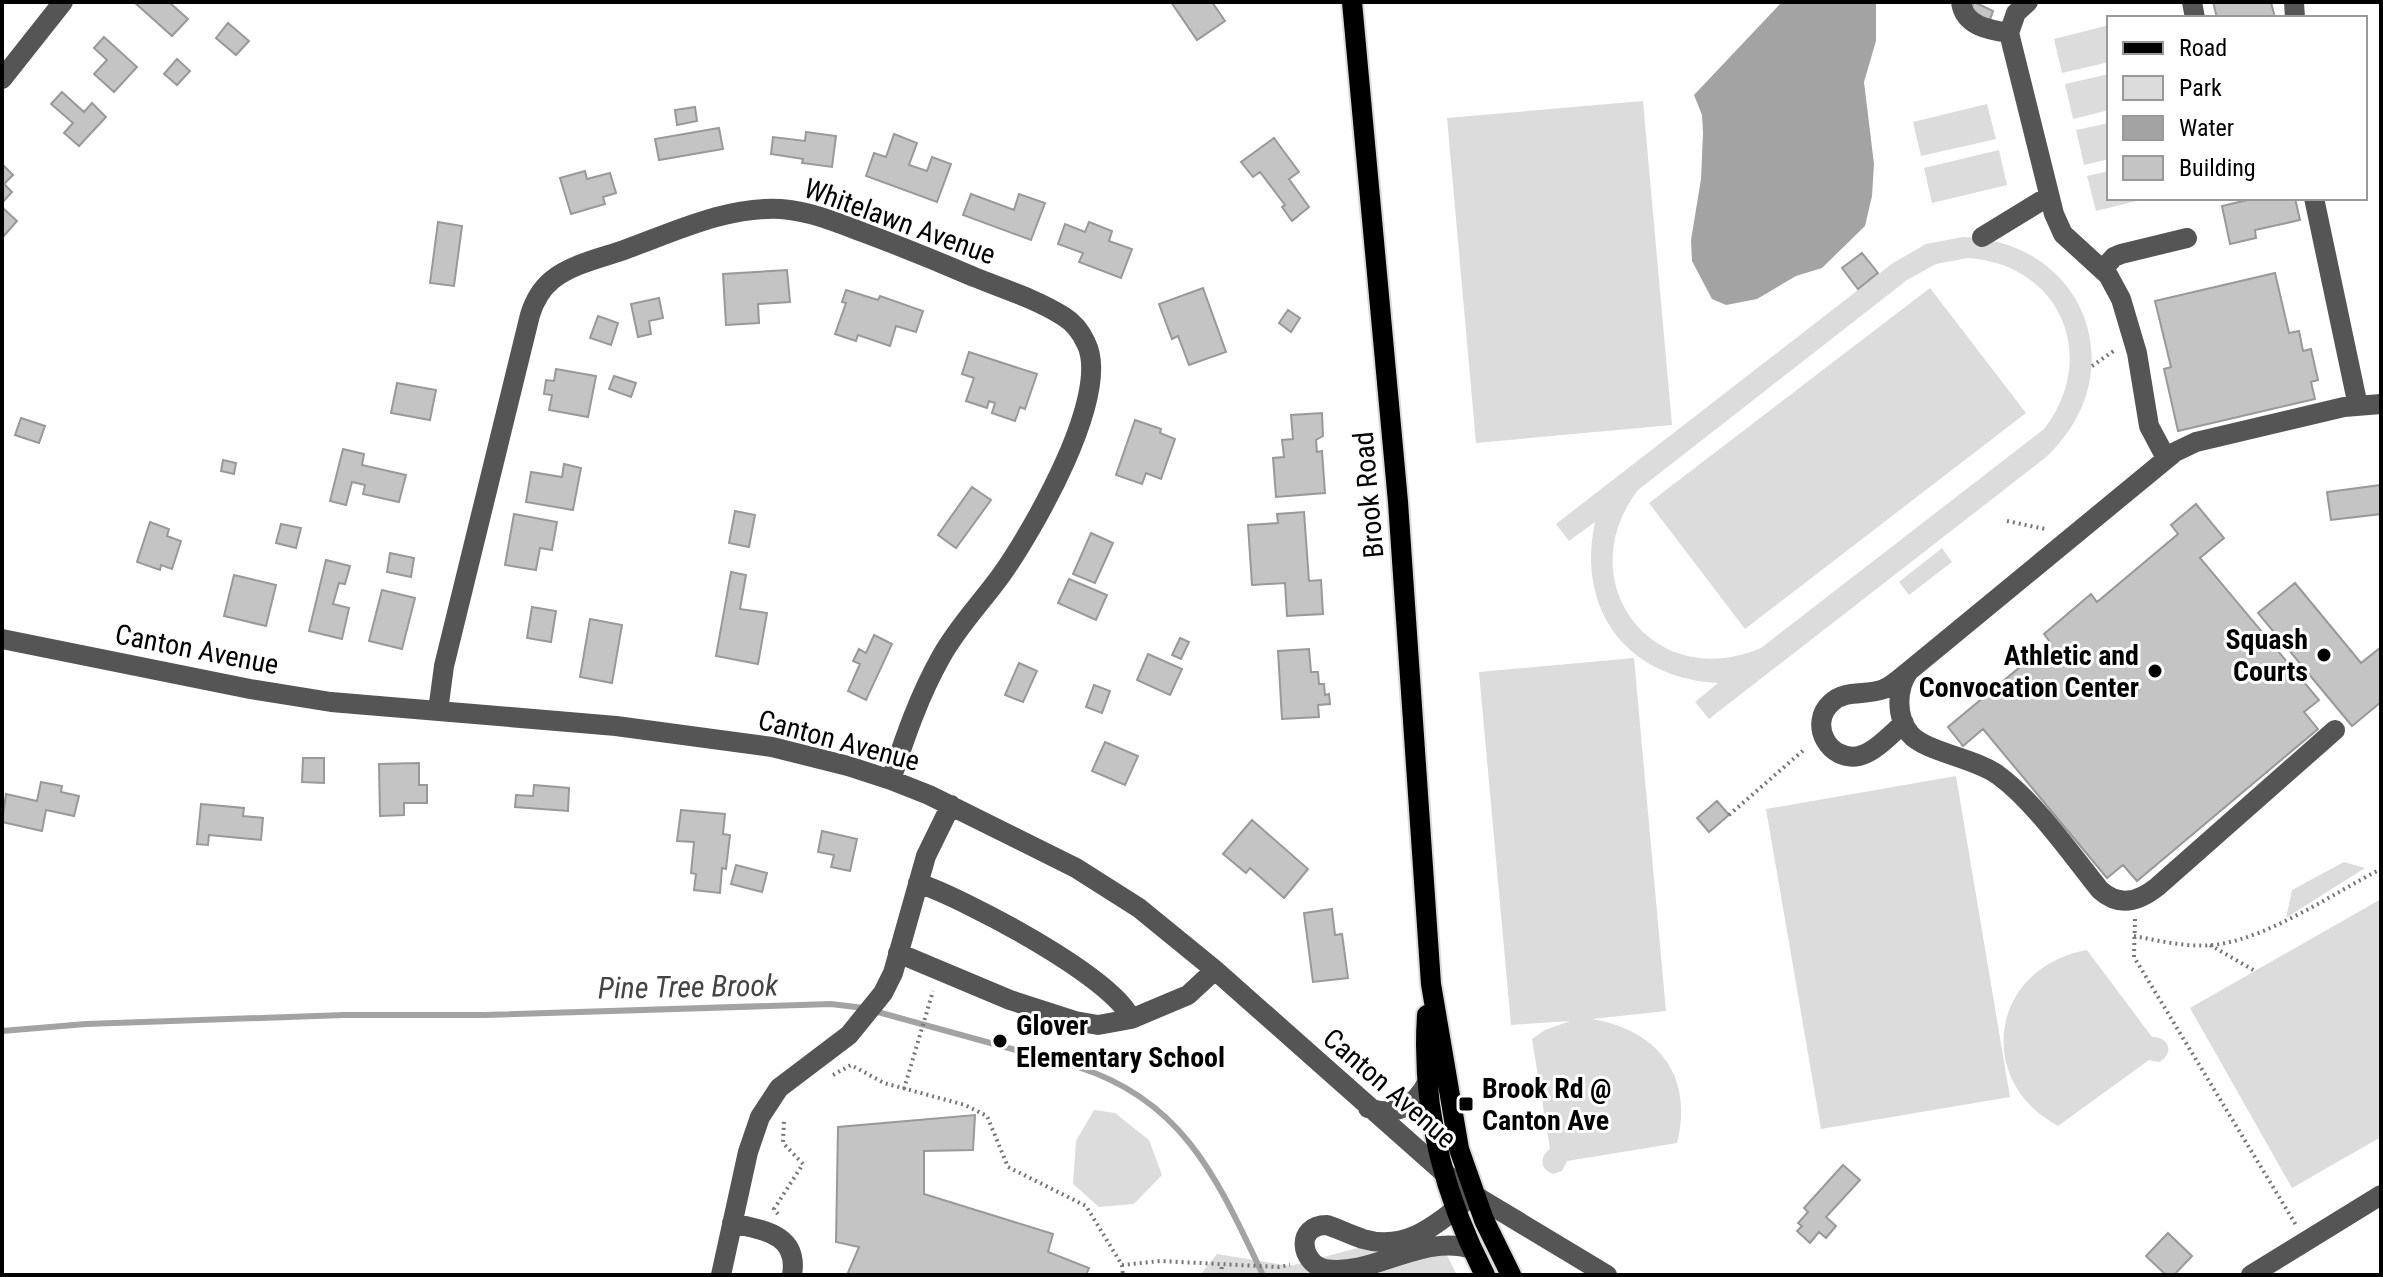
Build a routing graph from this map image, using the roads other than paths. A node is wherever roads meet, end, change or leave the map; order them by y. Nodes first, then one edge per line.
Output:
1 (63, 2) edge
2 (1352, 2) edge
3 (1961, 2) edge
4 (2028, 2) edge
5 (2009, 33) junction
6 (2, 79) edge
7 (2049, 196) junction
8 (2314, 200) edge
9 (1982, 237) dead end
10 (2187, 238) dead end
11 (2103, 269) junction
12 (2381, 404) edge
13 (2358, 406) junction
14 (2166, 458) junction
15 (2, 639) edge
16 (1909, 671) junction
17 (438, 711) junction
18 (1904, 723) junction
19 (2335, 730) dead end
20 (891, 780) junction
21 (951, 805) junction
22 (918, 883) junction
23 (898, 953) junction
24 (1215, 970) junction
25 (1431, 984) junction
26 (1131, 1019) junction
27 (1427, 1083) junction
28 (1368, 1107) junction
29 (1443, 1172) junction
30 (1474, 1195) junction
31 (2381, 1195) edge
32 (1455, 1210) junction
33 (732, 1223) junction
34 (1472, 1249) junction
35 (2277, 1268) edge
36 (721, 1275) edge
37 (792, 1275) edge
38 (1485, 1275) edge
39 (1511, 1275) edge
40 (1607, 1275) edge
41 (2251, 1275) edge

1 - 6 street
2 - 25 main road, Brook Road
3 - 5 street
4 - 5 street
5 - 7 street
7 - 9 street
7 - 11 street
8 - 13 street
10 - 11 street
11 - 14 street
12 - 13 street
13 - 14 street
14 - 16 street
15 - 17 street, Canton Avenue
16 - 18 street
16 - 18 street
17 - 20 street, Canton Avenue
17 - 20 street, Whitelawn Avenue
18 - 19 street
20 - 21 street, Canton Avenue
21 - 22 street
21 - 24 street, Canton Avenue
22 - 23 street
22 - 26 street
23 - 26 street
23 - 33 street
24 - 26 street
24 - 28 street, Canton Avenue
25 - 27 main road, Brook Road
25 - 30 main road, Brook Road
27 - 28 street
27 - 29 main road, Brook Road
28 - 29 street, Canton Avenue
29 - 30 street, Canton Avenue
29 - 32 main road, Brook Road
30 - 32 street
30 - 39 main road, Brook Road
30 - 40 street, Canton Avenue
31 - 35 street
32 - 34 main road, Brook Road
32 - 34 street
33 - 36 street
33 - 37 street
34 - 38 main road, Brook Road
35 - 41 street

